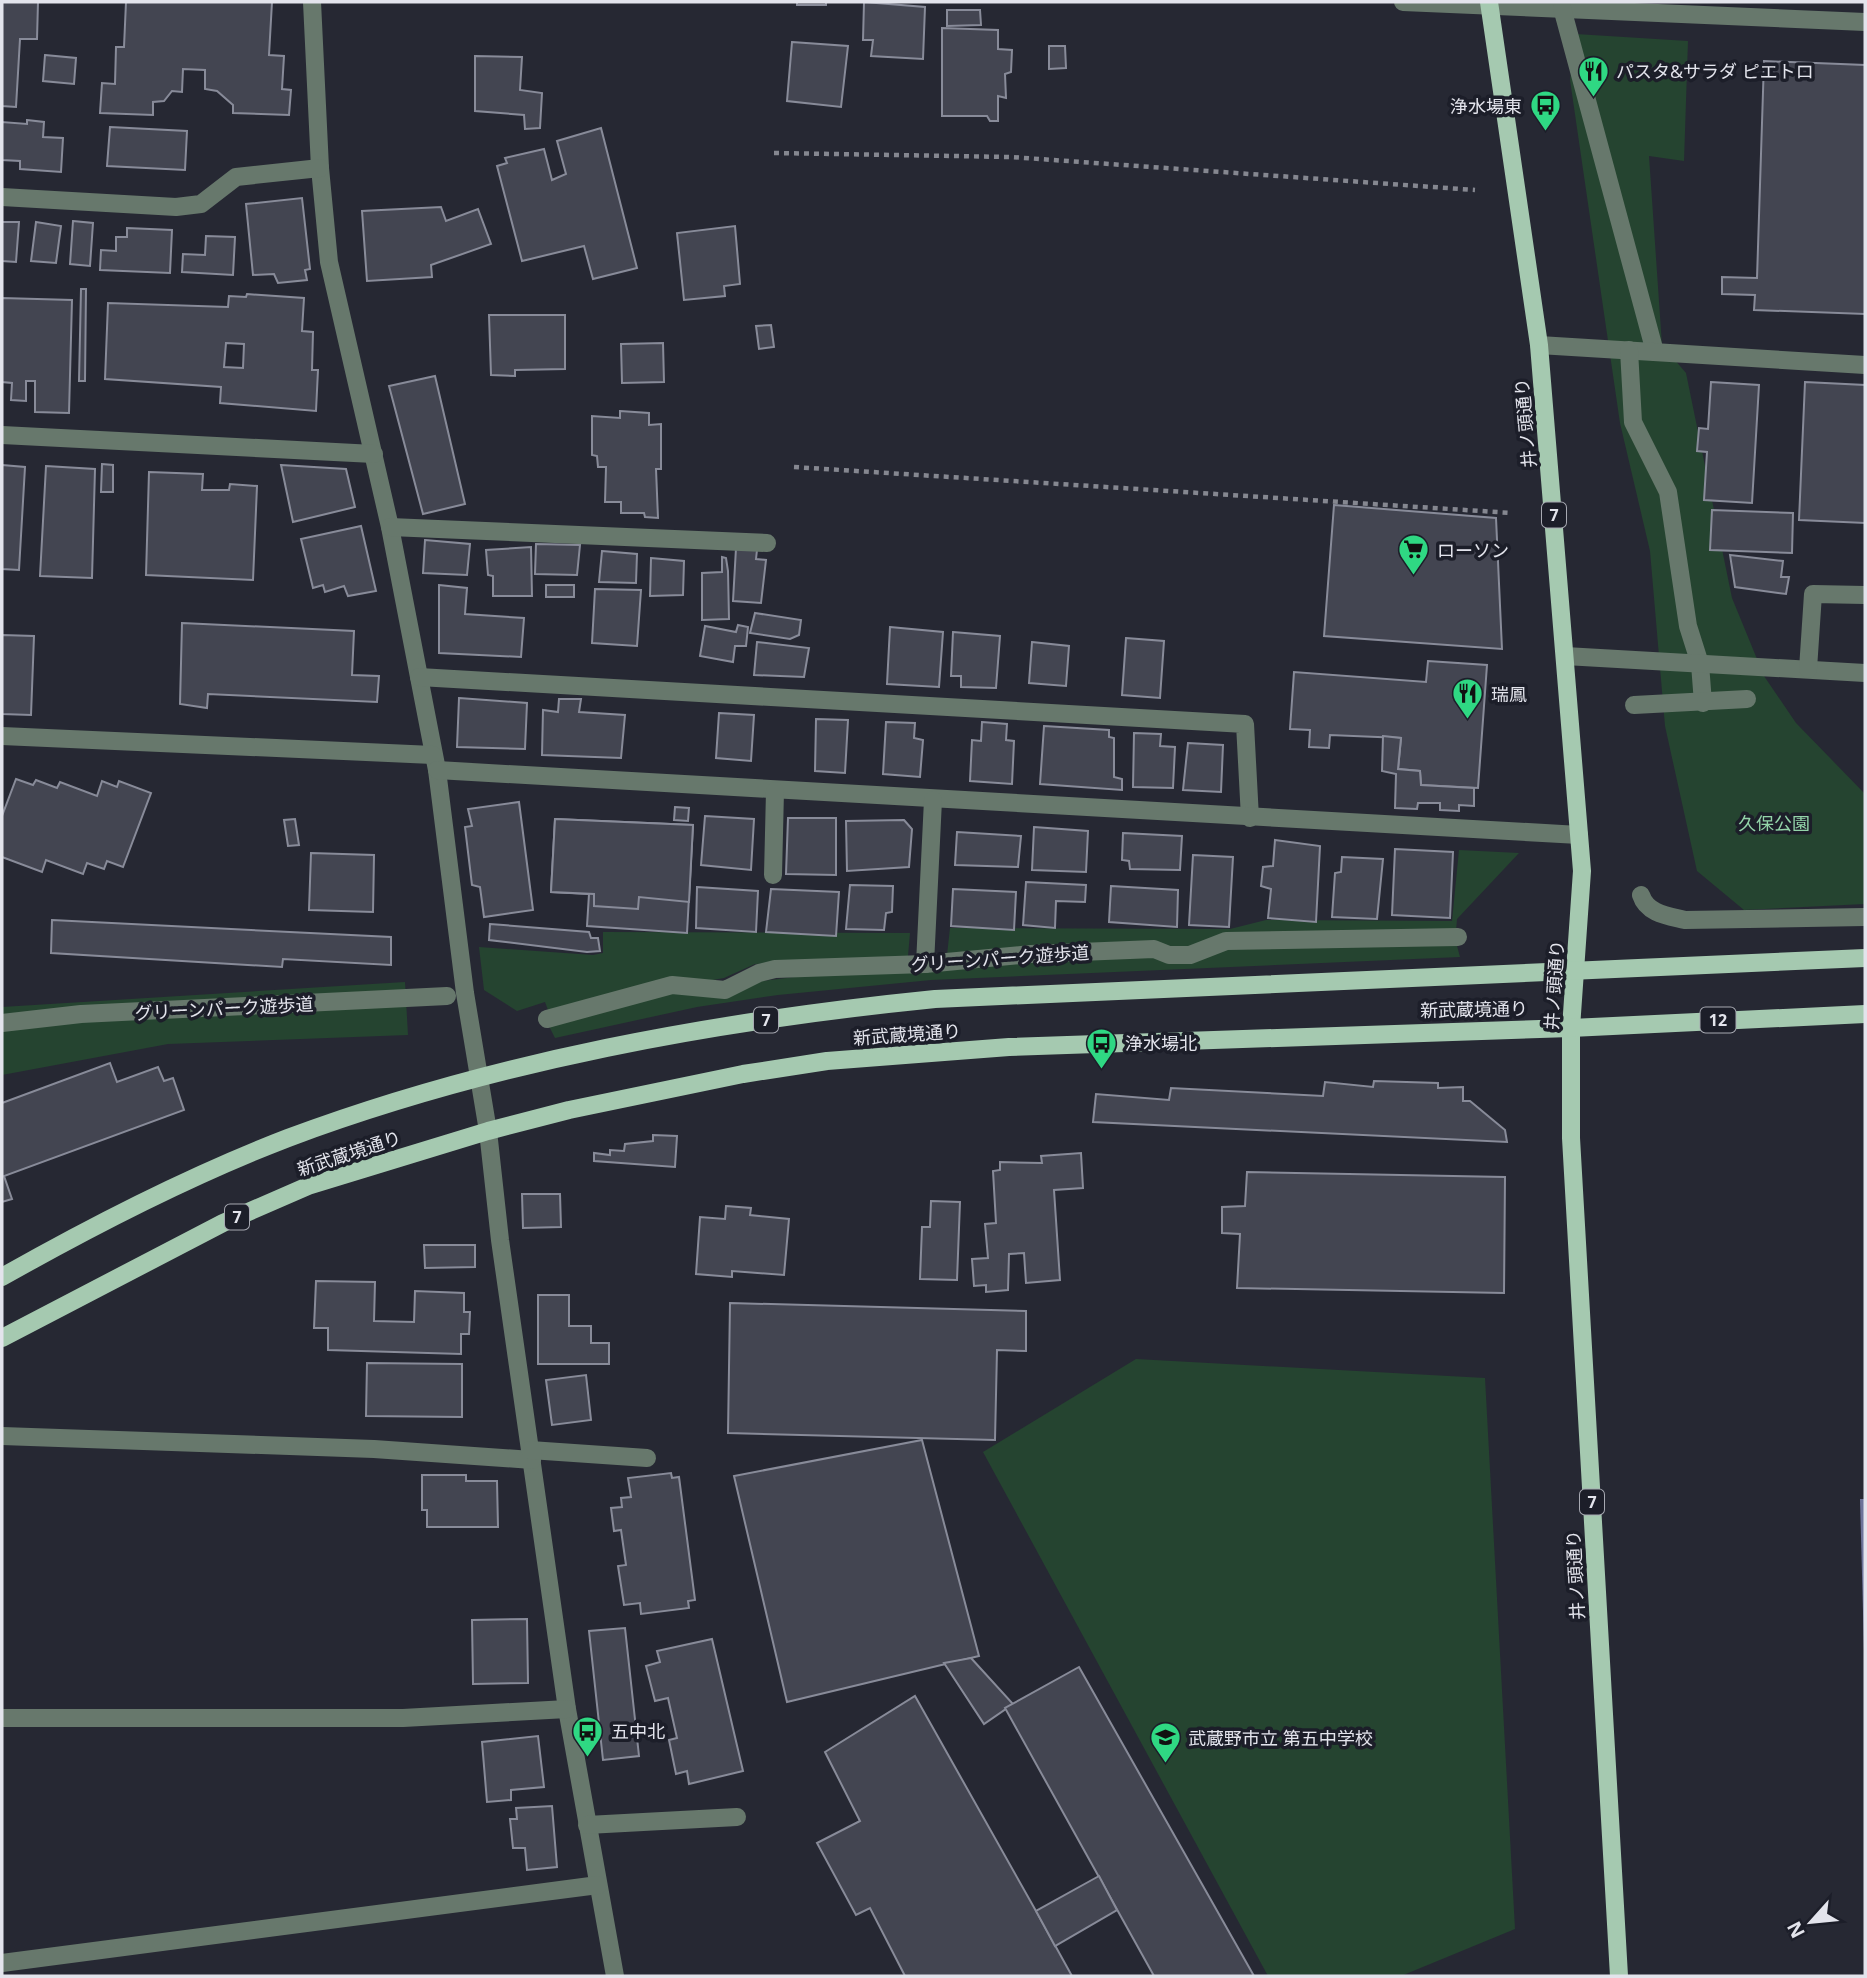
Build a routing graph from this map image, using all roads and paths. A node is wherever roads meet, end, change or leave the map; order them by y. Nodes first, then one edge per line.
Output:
1 (312, 2) edge
2 (1404, 2) edge
3 (1489, 3) edge
4 (1562, 8) junction
5 (1865, 22) edge
6 (774, 153) dead end
7 (320, 168) junction
8 (1475, 190) dead end
9 (2, 197) edge
10 (1539, 345) junction
11 (1629, 349) junction
12 (1655, 352) junction
13 (1865, 365) edge
14 (2, 435) edge
15 (374, 454) junction
16 (794, 467) dead end
17 (1511, 513) dead end
18 (390, 527) junction
19 (767, 543) dead end
20 (1865, 595) edge
21 (1565, 656) junction
22 (1700, 664) junction
23 (1808, 670) junction
24 (1865, 673) edge
25 (419, 677) junction
26 (1747, 699) dead end
27 (1703, 703) junction
28 (1634, 705) dead end
29 (2, 736) edge
30 (435, 763) junction
31 (775, 791) junction
32 (933, 800) junction
33 (1250, 818) junction
34 (1578, 835) junction
35 (773, 875) dead end
36 (1641, 895) dead end
37 (1865, 917) edge
38 (1458, 937) dead end
39 (1865, 958) edge
40 (925, 964) junction
41 (1576, 971) junction
42 (447, 996) dead end
43 (1865, 1014) edge
44 (547, 1019) dead end
45 (2, 1023) edge
46 (1571, 1028) junction
47 (478, 1080) junction
48 (488, 1131) junction
49 (2, 1277) edge
50 (2, 1338) edge
51 (2, 1436) edge
52 (531, 1455) junction
53 (647, 1458) dead end
54 (567, 1709) junction
55 (2, 1717) edge
56 (737, 1817) dead end
57 (587, 1825) junction
58 (598, 1885) junction
59 (2, 1963) edge
60 (615, 1976) edge
61 (1619, 1976) edge

1 - 7 street
2 - 3 street
3 - 4 street
3 - 10 main road, 井ノ頭通り / 7
4 - 5 street
4 - 12 street
6 - 8 path
7 - 9 street
7 - 15 street
10 - 11 street
10 - 21 main road, 井ノ頭通り / 7
11 - 12 street
11 - 22 street
12 - 13 street
14 - 15 street
15 - 18 street
16 - 17 path
18 - 19 street
18 - 25 street
20 - 23 street
21 - 22 street
21 - 34 main road, 井ノ頭通り / 7
22 - 23 street
22 - 27 street
23 - 24 street
25 - 30 street
25 - 33 street
26 - 27 street
27 - 28 street
29 - 30 street
30 - 31 street
30 - 47 street
31 - 32 street
31 - 35 street
32 - 33 street
32 - 40 street
33 - 34 street
34 - 41 main road, 井ノ頭通り / 7
36 - 37 street
38 - 40 street, グリーンパーク遊歩道
39 - 41 main road, 新武蔵境通り
40 - 44 street, グリーンパーク遊歩道
41 - 46 main road, 井ノ頭通り / 7
41 - 47 main road, 新武蔵境通り / 7
42 - 45 street, グリーンパーク遊歩道
43 - 46 main road, 新武蔵境通り / 12
46 - 48 main road, 新武蔵境通り / 7
46 - 61 main road, 井ノ頭通り / 7
47 - 48 street
47 - 49 main road, 新武蔵境通り / 7
48 - 50 main road, 新武蔵境通り / 7
48 - 52 street
51 - 52 street
52 - 53 street
52 - 54 street
54 - 55 street
54 - 57 street
56 - 57 street
57 - 58 street
58 - 59 street
58 - 60 street

